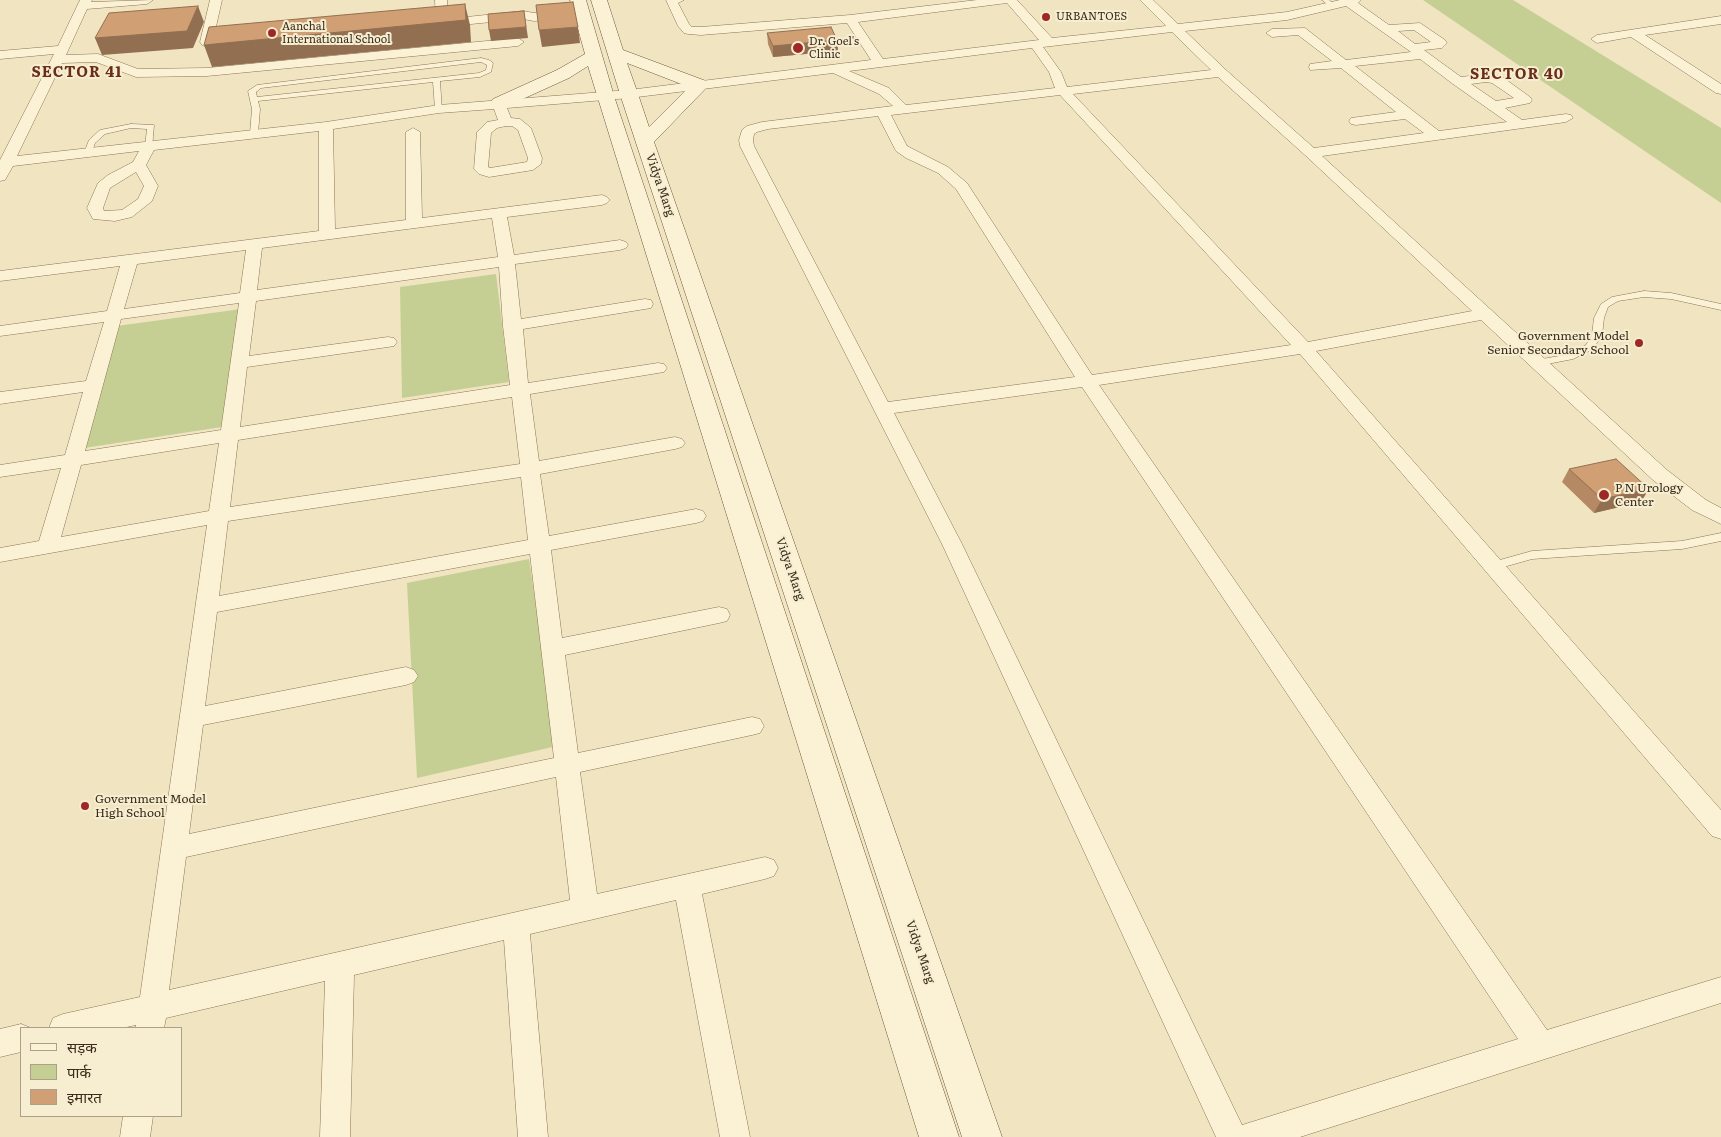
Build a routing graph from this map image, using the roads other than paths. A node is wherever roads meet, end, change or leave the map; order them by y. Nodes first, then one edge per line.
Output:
1 (147, 0) edge
2 (216, 0) edge
3 (441, 0) edge
4 (520, 0) edge
5 (599, 0) edge
6 (673, 0) edge
7 (1006, 0) edge
8 (1011, 0) edge
9 (1146, 0) edge
10 (1352, 1) edge
11 (85, 3) edge
12 (1329, 3) edge
13 (580, 7) edge
14 (523, 15) junction
15 (850, 19) junction
16 (1719, 21) edge
17 (442, 23) junction
18 (423, 25) edge
19 (1177, 28) junction
20 (1386, 29) junction
21 (1272, 33) dead end
22 (1634, 34) junction
23 (1597, 38) dead end
24 (518, 42) dead end
25 (1041, 43) junction
26 (237, 44) edge
27 (1417, 52) junction
28 (61, 54) junction
29 (0, 55) edge
30 (605, 55) junction
31 (879, 62) junction
32 (1345, 64) junction
33 (1315, 67) dead end
34 (835, 69) junction
35 (1221, 72) junction
36 (1721, 76) edge
37 (1702, 79) junction
38 (436, 80) junction
39 (1458, 81) junction
40 (700, 85) junction
41 (1062, 90) junction
42 (1721, 90) edge
43 (617, 95) junction
44 (254, 99) junction
45 (499, 103) junction
46 (1493, 106) junction
47 (439, 110) junction
48 (892, 110) junction
49 (1408, 114) junction
50 (1566, 118) dead end
51 (1356, 121) dead end
52 (506, 122) dead end
53 (326, 126) junction
54 (1520, 126) junction
55 (413, 132) dead end
56 (254, 133) junction
57 (1436, 136) junction
58 (645, 141) junction
59 (149, 146) junction
60 (88, 153) junction
61 (1311, 153) junction
62 (139, 165) dead end
63 (3, 169) edge
64 (602, 200) dead end
65 (499, 214) junction
66 (414, 224) junction
67 (327, 235) junction
68 (255, 244) junction
69 (620, 245) dead end
70 (130, 259) junction
71 (507, 261) junction
72 (0, 276) edge
73 (248, 298) junction
74 (646, 304) dead end
75 (1721, 307) edge
76 (1484, 314) junction
77 (114, 316) junction
78 (512, 326) junction
79 (0, 331) edge
80 (388, 342) dead end
81 (1304, 348) junction
82 (239, 363) junction
83 (1537, 363) junction
84 (658, 368) dead end
85 (1087, 381) junction
86 (94, 385) junction
87 (520, 390) junction
88 (0, 398) edge
89 (882, 408) junction
90 (229, 436) junction
91 (675, 443) dead end
92 (73, 460) junction
93 (530, 469) junction
94 (0, 471) edge
95 (218, 516) junction
96 (696, 516) dead end
97 (1721, 517) edge
98 (1721, 537) edge
99 (539, 546) junction
100 (48, 547) junction
101 (0, 555) edge
102 (1493, 566) junction
103 (206, 606) junction
104 (719, 615) dead end
105 (551, 649) junction
106 (406, 676) dead end
107 (191, 718) junction
108 (752, 726) dead end
109 (566, 767) junction
110 (1721, 828) edge
111 (174, 848) junction
112 (765, 868) dead end
113 (687, 886) junction
114 (585, 909) junction
115 (516, 924) junction
116 (340, 965) junction
117 (1719, 993) edge
118 (151, 1018) edge
119 (72, 1027) edge
120 (20, 1038) edge
121 (0, 1043) edge
122 (1540, 1046) junction
123 (138, 1117) edge
124 (135, 1137) edge
125 (335, 1137) edge
126 (533, 1137) edge
127 (735, 1137) edge
128 (939, 1137) edge
129 (982, 1137) edge
130 (1232, 1137) edge
131 (1251, 1137) edge

1 - 11 street
2 - 26 street
3 - 17 street
4 - 14 street
5 - 30 main road, Vidya Marg
6 - 15 street
7 - 15 street
8 - 25 street
9 - 19 street
10 - 12 street
10 - 20 street
11 - 28 street
12 - 19 street
13 - 14 street
13 - 30 main road, Vidya Marg
14 - 17 street
15 - 31 street
16 - 22 street
17 - 18 street
19 - 25 street
19 - 35 street
20 - 27 street
20 - 27 street
21 - 32 street
22 - 23 street
22 - 37 street
24 - 28 street
25 - 31 street
25 - 41 street
27 - 32 street
27 - 39 street
28 - 29 street
28 - 63 street
30 - 40 main road
30 - 43 main road, Vidya Marg
30 - 45 main road
31 - 34 street
32 - 33 street
32 - 49 street
34 - 40 street
34 - 48 street
35 - 41 street
35 - 61 street
36 - 37 street
37 - 42 street
38 - 44 lane
38 - 44 lane
38 - 47 lane
39 - 46 street
39 - 46 street
40 - 43 street
40 - 58 main road
41 - 48 street
41 - 81 street
43 - 45 street
43 - 58 main road, Vidya Marg
43 - 128 main road, Vidya Marg
44 - 56 lane
45 - 47 street
45 - 52 street
46 - 54 street
47 - 53 street
48 - 85 street
48 - 89 street
49 - 51 street
49 - 57 street
50 - 54 street
53 - 56 street
53 - 67 street
54 - 57 street
55 - 66 street
56 - 59 street
57 - 61 street
58 - 129 main road, Vidya Marg
59 - 60 street
59 - 60 lane
59 - 62 street
60 - 63 street
61 - 76 street
64 - 65 street
65 - 66 street
65 - 71 street
66 - 67 street
67 - 68 street
68 - 70 street
68 - 73 street
69 - 71 street
70 - 72 street
70 - 77 street
71 - 73 street
71 - 78 street
73 - 77 street
73 - 82 street
74 - 78 street
75 - 83 lane
76 - 81 street
76 - 83 street
77 - 79 street
77 - 86 street
78 - 87 street
80 - 82 street
81 - 85 street
81 - 102 street
82 - 90 street
83 - 97 street
84 - 87 street
85 - 89 street
85 - 122 street
86 - 88 street
86 - 92 street
87 - 90 street
87 - 93 street
89 - 130 street
90 - 92 street
90 - 95 street
91 - 93 street
92 - 94 street
92 - 100 street
93 - 95 street
93 - 99 street
95 - 100 street
95 - 103 street
96 - 99 street
98 - 102 lane
99 - 103 street
99 - 105 street
100 - 101 street
102 - 110 street
103 - 107 street
104 - 105 street
105 - 109 street
106 - 107 street
107 - 111 street
108 - 109 street
109 - 111 street
109 - 114 street
111 - 118 street
112 - 113 street
113 - 114 street
113 - 127 street
114 - 115 street
115 - 116 street
115 - 126 street
116 - 118 street
116 - 125 street
117 - 122 street
118 - 119 street
120 - 121 street
122 - 131 street
123 - 124 street

